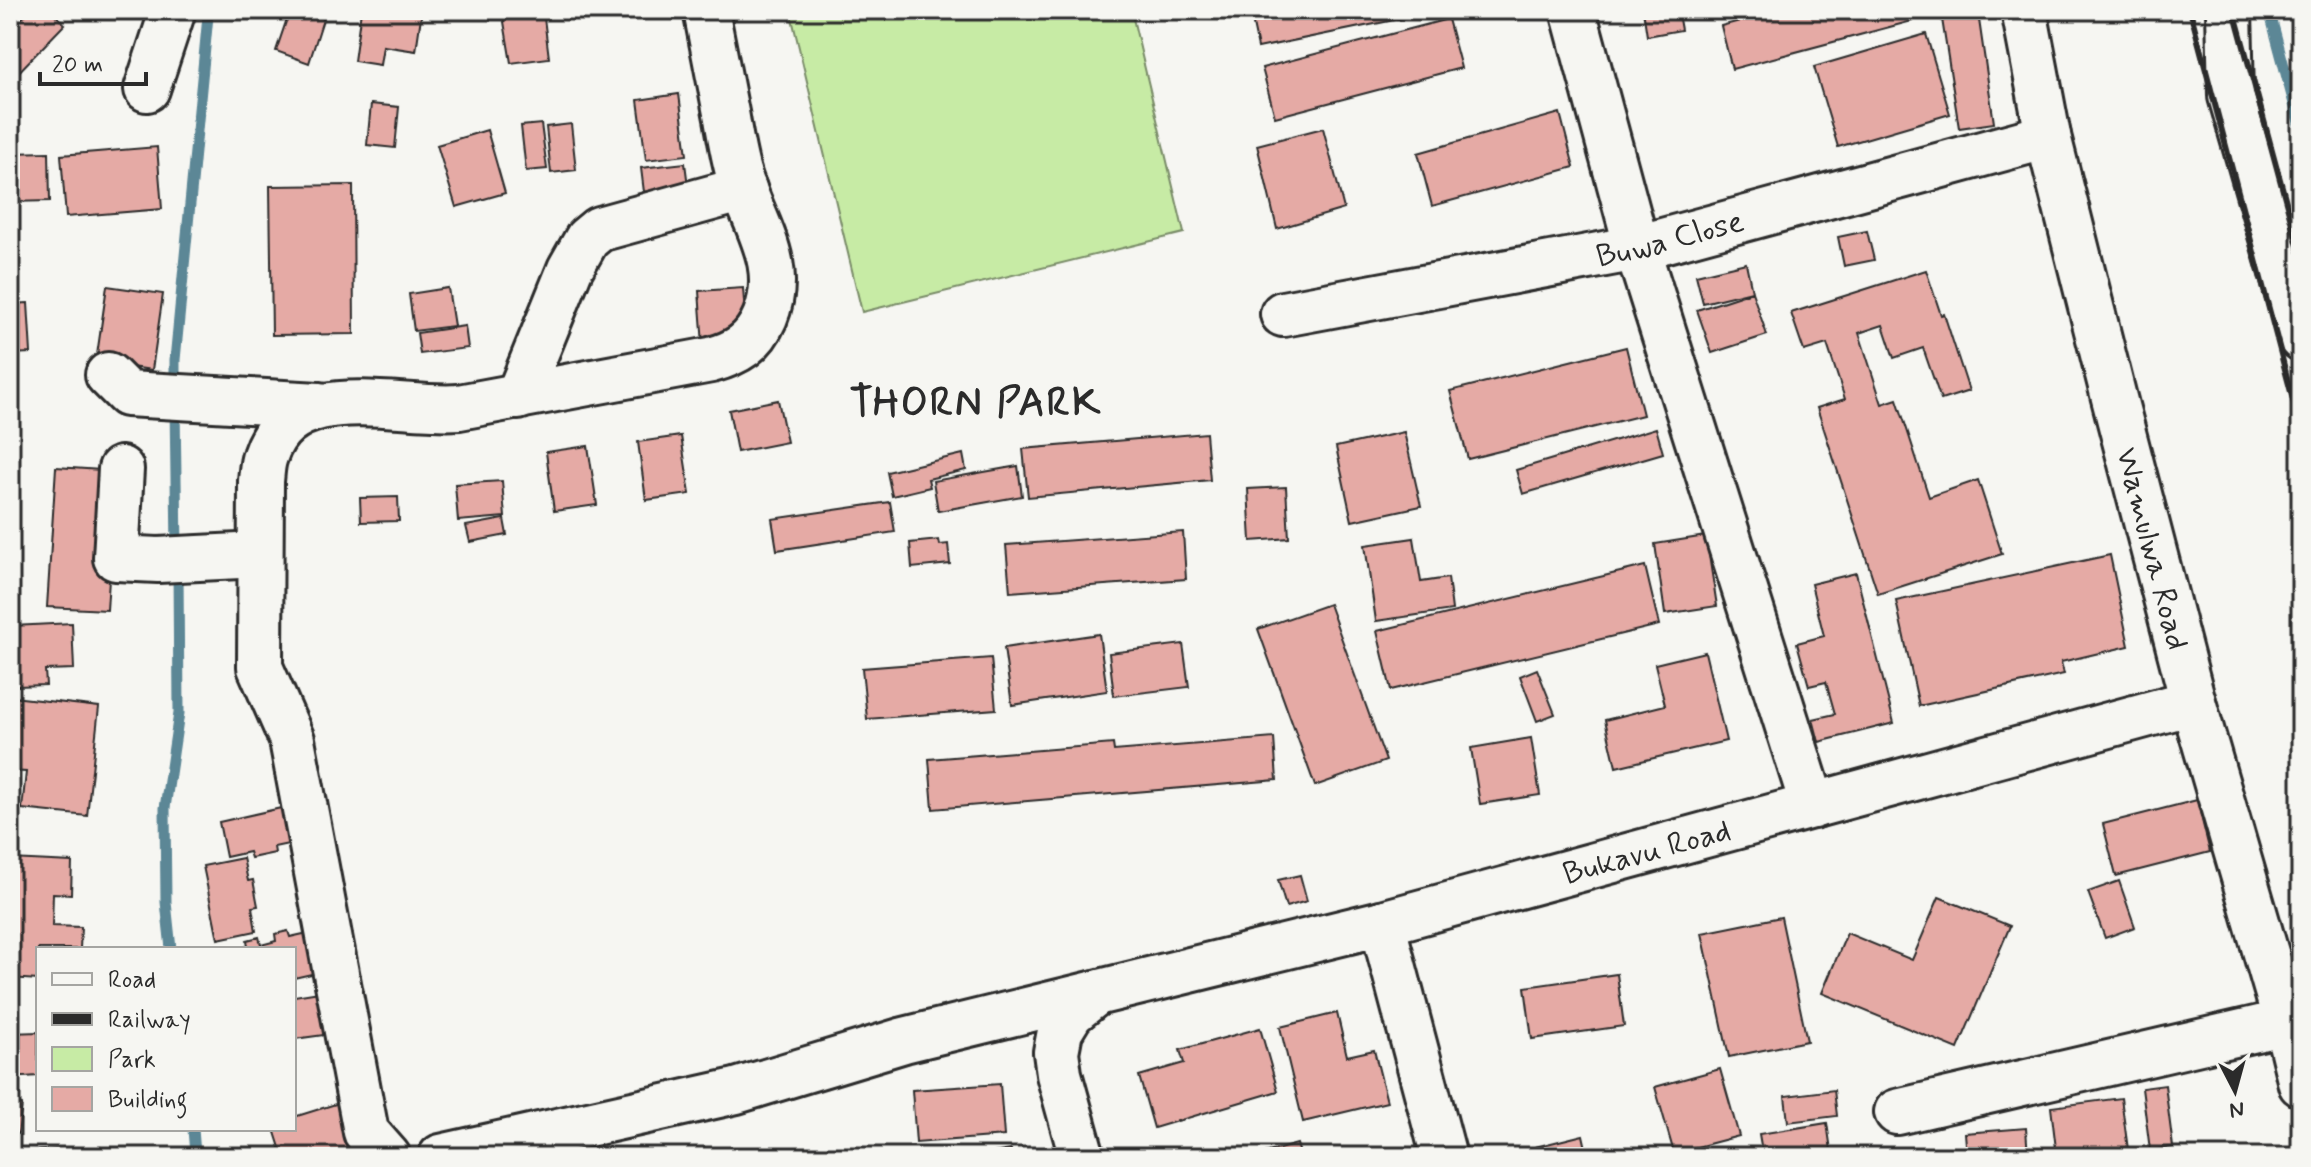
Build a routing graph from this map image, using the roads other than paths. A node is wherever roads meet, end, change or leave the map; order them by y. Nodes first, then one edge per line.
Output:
1 (173, 10) edge
2 (706, 10) edge
3 (1573, 10) edge
4 (2024, 10) edge
5 (2229, 10) edge
6 (147, 89) dead end
7 (2048, 136) junction
8 (744, 189) junction
9 (1637, 248) junction
10 (1283, 314) dead end
11 (2301, 338) edge
12 (108, 375) dead end
13 (518, 397) junction
14 (319, 405) junction
15 (121, 469) dead end
16 (260, 555) junction
17 (2193, 702) junction
18 (1813, 806) junction
19 (1382, 923) junction
20 (1096, 993) junction
21 (2286, 1022) junction
22 (2301, 1084) edge
23 (1897, 1112) dead end
24 (388, 1157) edge
25 (441, 1157) edge
26 (1082, 1157) edge
27 (1444, 1157) edge

1 - 6 street
2 - 8 street
3 - 9 street
4 - 7 street, Wamulwa Road
5 - 11 street
7 - 9 street, Buwa Close
7 - 17 street, Wamulwa Road
8 - 13 street
8 - 13 street
9 - 10 street, Buwa Close
9 - 18 street
12 - 14 street
13 - 14 street
14 - 16 street
15 - 16 street
16 - 24 street
17 - 18 street, Bukavu Road
17 - 21 street, Wamulwa Road
18 - 19 street, Bukavu Road
19 - 20 street, Bukavu Road
19 - 27 street
20 - 25 street, Bukavu Road
20 - 26 street
21 - 22 street, Wamulwa Road
21 - 23 street

